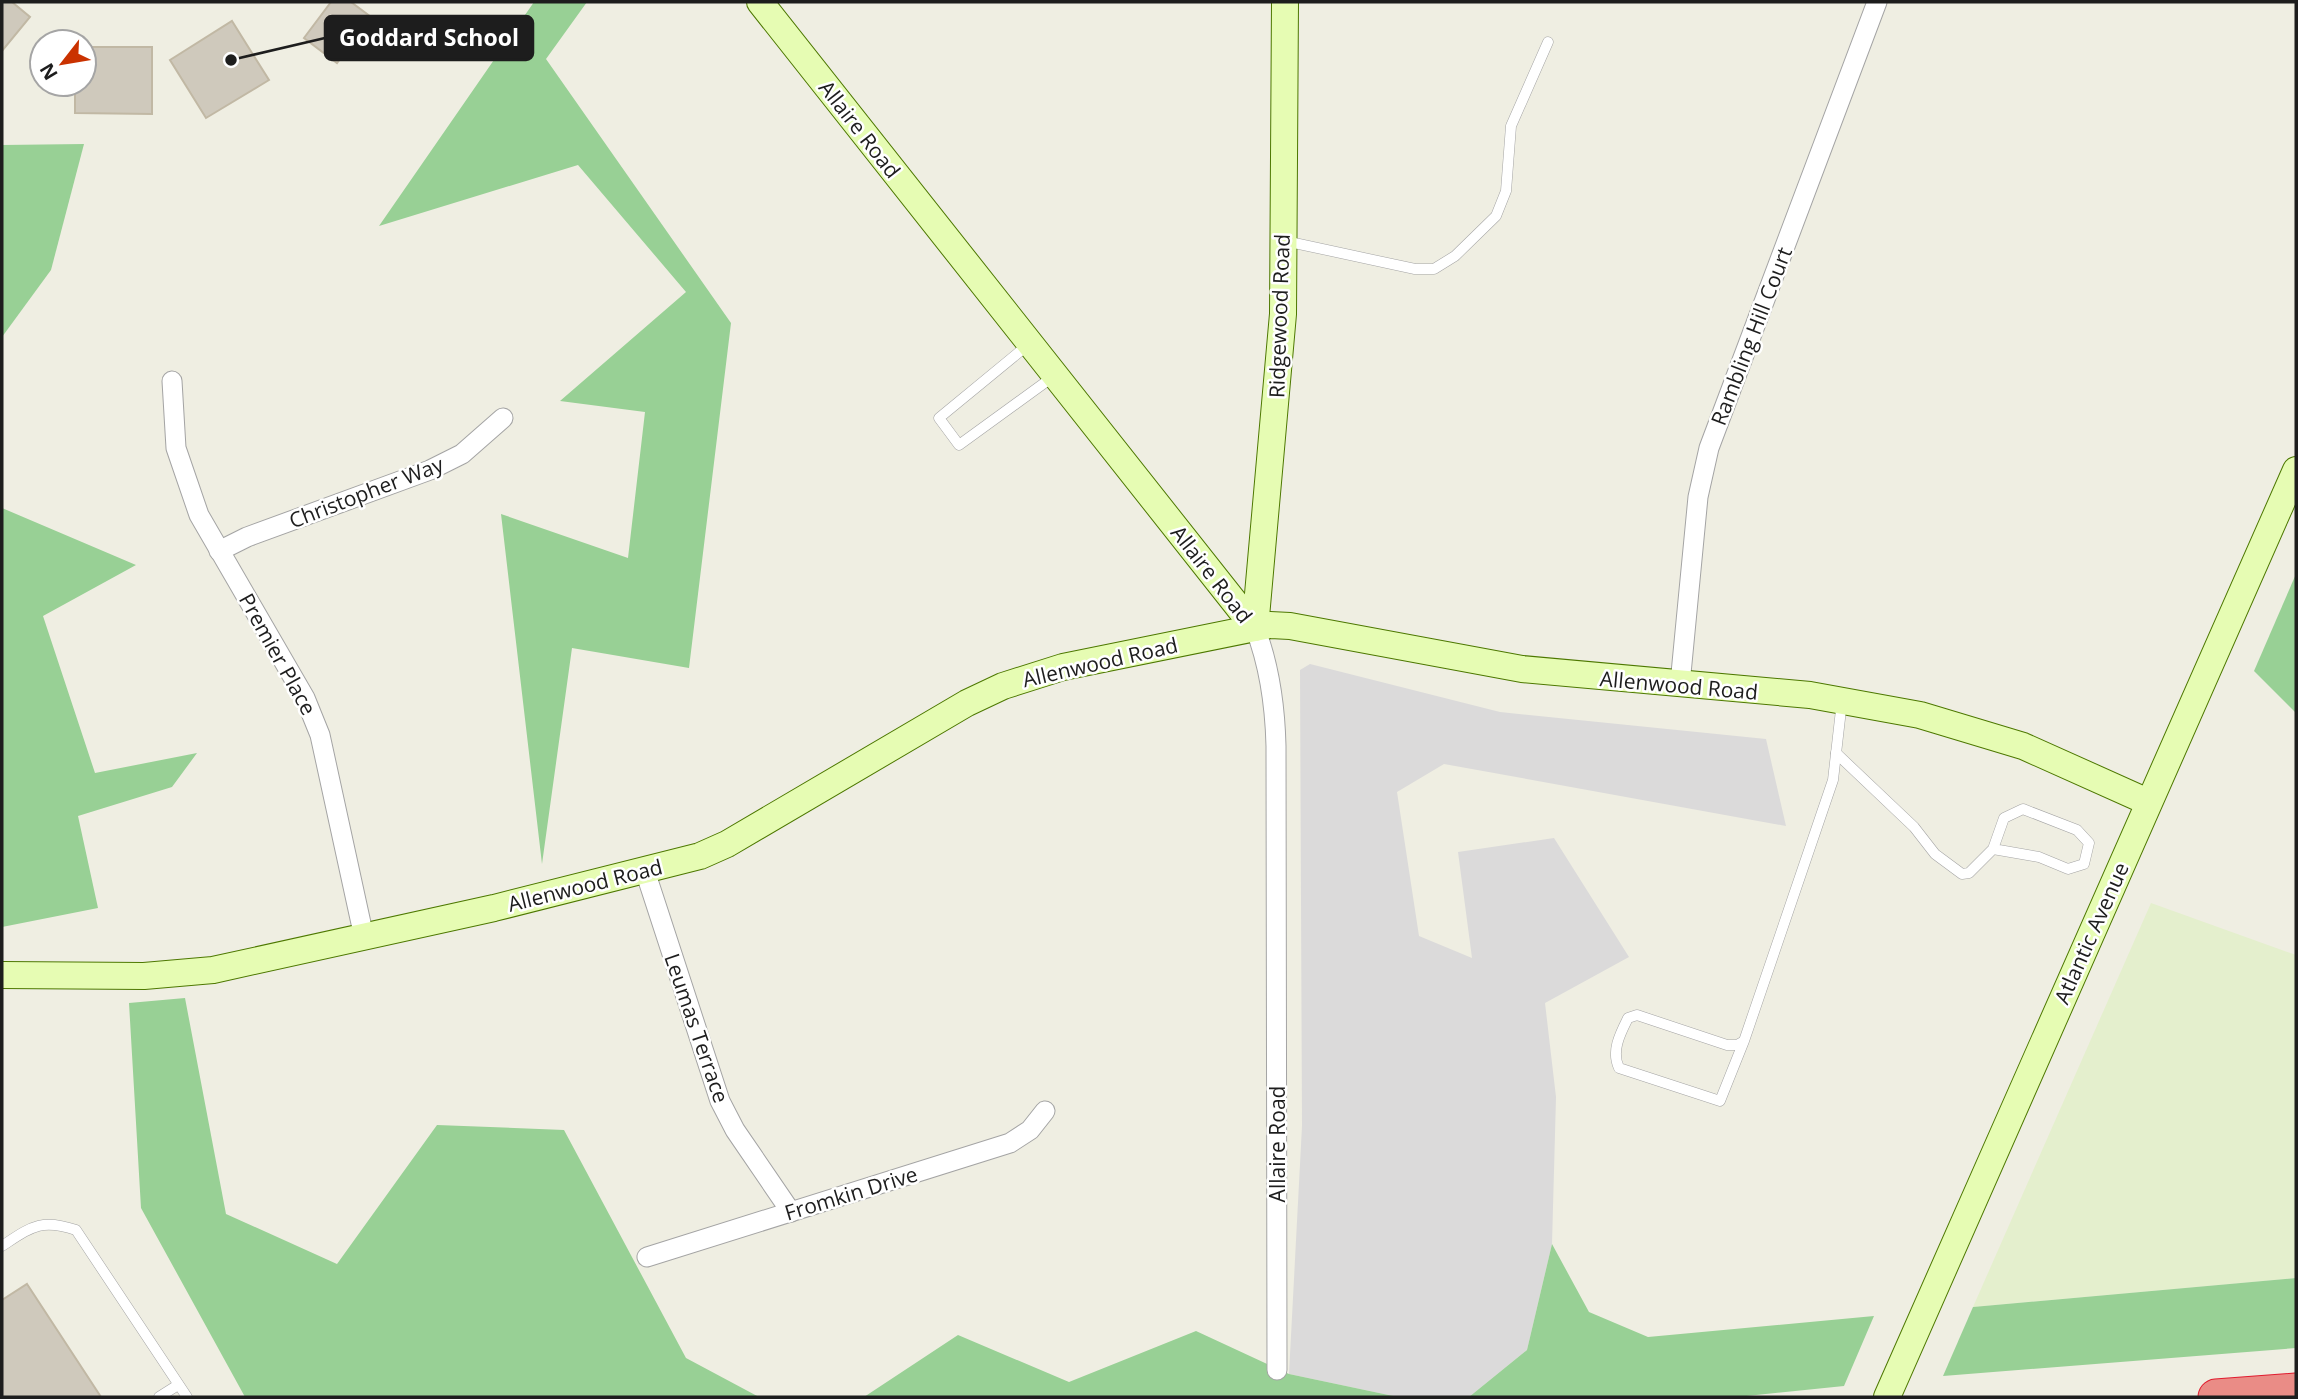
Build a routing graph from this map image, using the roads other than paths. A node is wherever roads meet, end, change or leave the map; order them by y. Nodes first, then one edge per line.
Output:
1 (760, 2) edge
2 (1285, 2) edge
3 (1877, 2) edge
4 (1548, 41) dead end
5 (1283, 240) junction
6 (1030, 344) junction
7 (1055, 375) junction
8 (173, 381) dead end
9 (503, 418) dead end
10 (2296, 470) edge
11 (219, 551) junction
12 (1255, 628) junction
13 (1680, 684) junction
14 (1843, 700) junction
15 (1836, 753) junction
16 (2148, 802) junction
17 (1993, 849) junction
18 (645, 871) junction
19 (364, 937) junction
20 (2, 975) edge
21 (1744, 1041) junction
22 (1045, 1111) dead end
23 (791, 1212) junction
24 (2, 1246) edge
25 (647, 1257) dead end
26 (1277, 1370) dead end
27 (178, 1385) junction
28 (2296, 1391) edge
29 (159, 1397) edge
30 (187, 1397) edge
31 (1887, 1397) edge
32 (2216, 1397) edge

1 - 6 main road, Allaire Road
2 - 5 main road, Ridgewood Road
3 - 13 street, Rambling Hill Court
4 - 5 lane
5 - 12 main road, Ridgewood Road
6 - 7 main road, Allaire Road
6 - 7 lane
7 - 12 main road, Allaire Road
8 - 11 street, Premier Place
9 - 11 street, Christopher Way
10 - 16 main road, Atlantic Avenue
11 - 19 street, Premier Place
12 - 13 main road, Allenwood Road
12 - 18 main road, Allenwood Road
12 - 26 street, Allaire Road
13 - 14 main road, Allenwood Road
14 - 15 lane
14 - 16 main road, Allenwood Road
15 - 17 lane
15 - 21 lane
16 - 31 main road, Atlantic Avenue
17 - 17 lane
18 - 19 main road, Allenwood Road
18 - 23 street, Leumas Terrace
19 - 20 main road, Allenwood Road
21 - 21 lane
22 - 23 street, Fromkin Drive
23 - 25 street, Fromkin Drive
24 - 27 lane
27 - 29 lane
27 - 30 lane
28 - 32 highway

